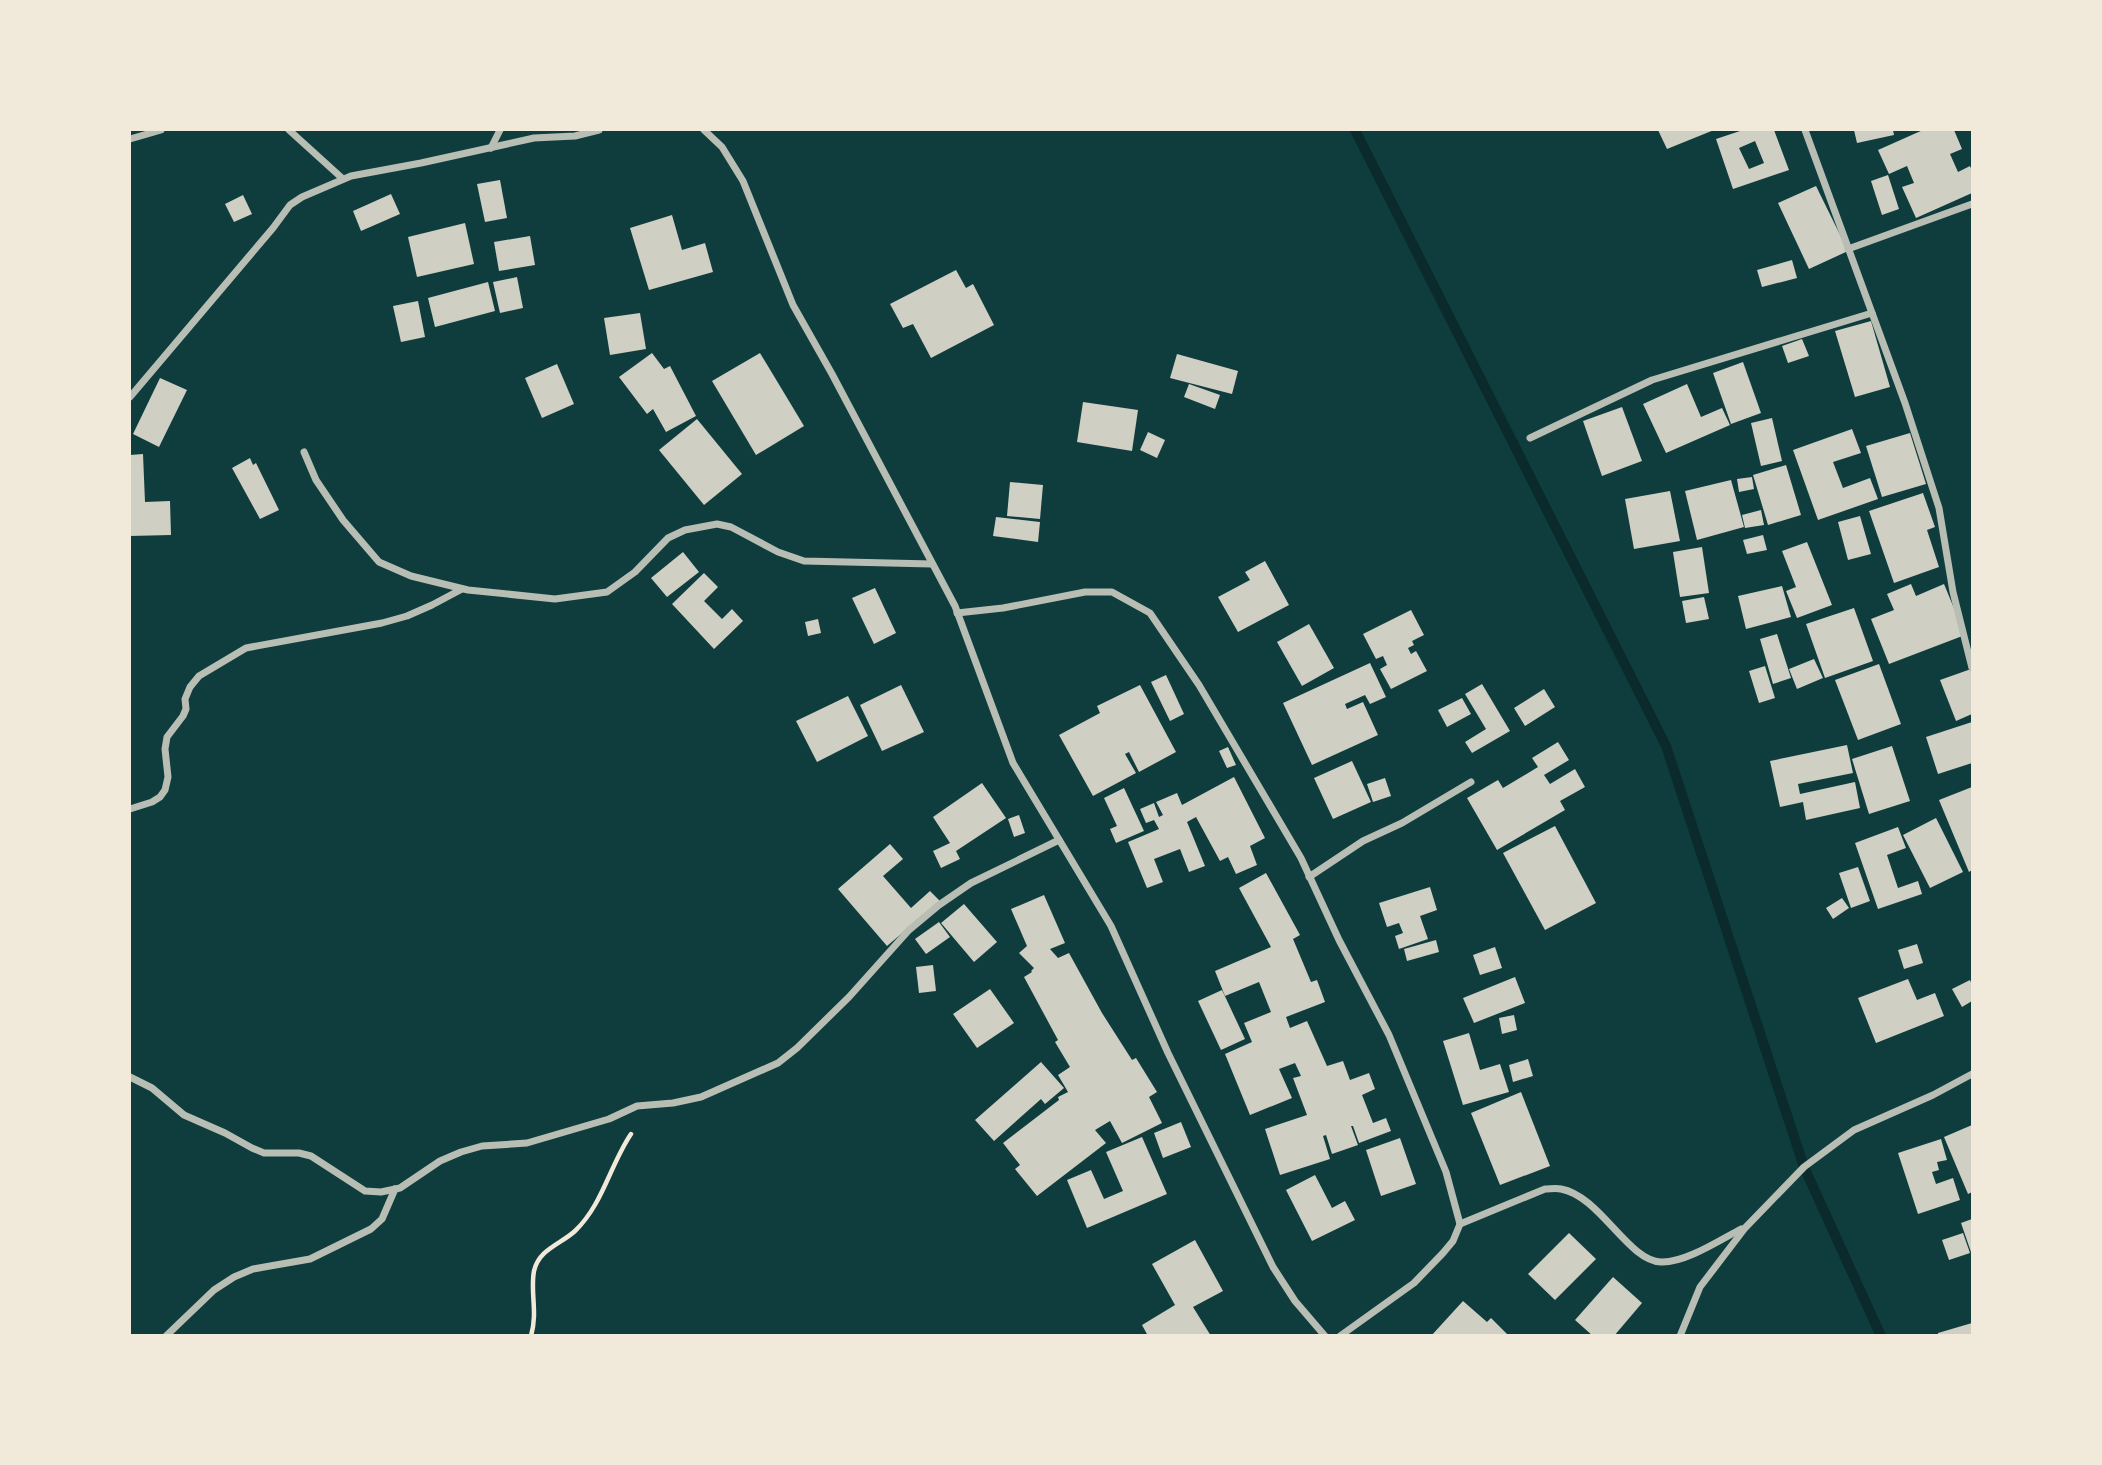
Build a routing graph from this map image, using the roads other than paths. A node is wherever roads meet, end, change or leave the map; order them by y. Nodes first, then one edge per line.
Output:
1 (161, 130) edge
2 (289, 130) edge
3 (305, 130) edge
4 (500, 130) edge
5 (599, 130) edge
6 (704, 130) edge
7 (713, 130) edge
8 (1805, 130) edge
9 (300, 138) junction
10 (130, 139) edge
11 (722, 147) junction
12 (491, 148) junction
13 (343, 179) junction
14 (1972, 204) edge
15 (1849, 249) junction
16 (1872, 313) junction
17 (130, 397) edge
18 (1530, 438) dead end
19 (304, 452) dead end
20 (932, 564) junction
21 (462, 588) junction
22 (957, 613) junction
23 (1972, 668) edge
24 (1471, 782) dead end
25 (130, 808) edge
26 (1059, 840) junction
27 (1309, 877) junction
28 (1972, 1074) edge
29 (130, 1077) edge
30 (395, 1189) junction
31 (1460, 1224) junction
32 (1745, 1228) junction
33 (166, 1335) edge
34 (1325, 1335) edge
35 (1340, 1335) edge
36 (1679, 1335) edge

1 - 10 street
2 - 9 street
3 - 9 street
4 - 12 street
5 - 12 street
6 - 11 street
7 - 11 street
8 - 15 street
9 - 13 street
11 - 20 street
12 - 13 street
13 - 17 street
14 - 15 street
15 - 16 street
16 - 18 street
16 - 23 street
19 - 21 street
20 - 21 street
20 - 22 street
21 - 25 street
22 - 26 street
22 - 27 street
24 - 27 street
26 - 30 street
26 - 34 street
27 - 31 street
28 - 32 street
29 - 30 street
30 - 33 street
31 - 32 street
31 - 35 street
32 - 36 street

